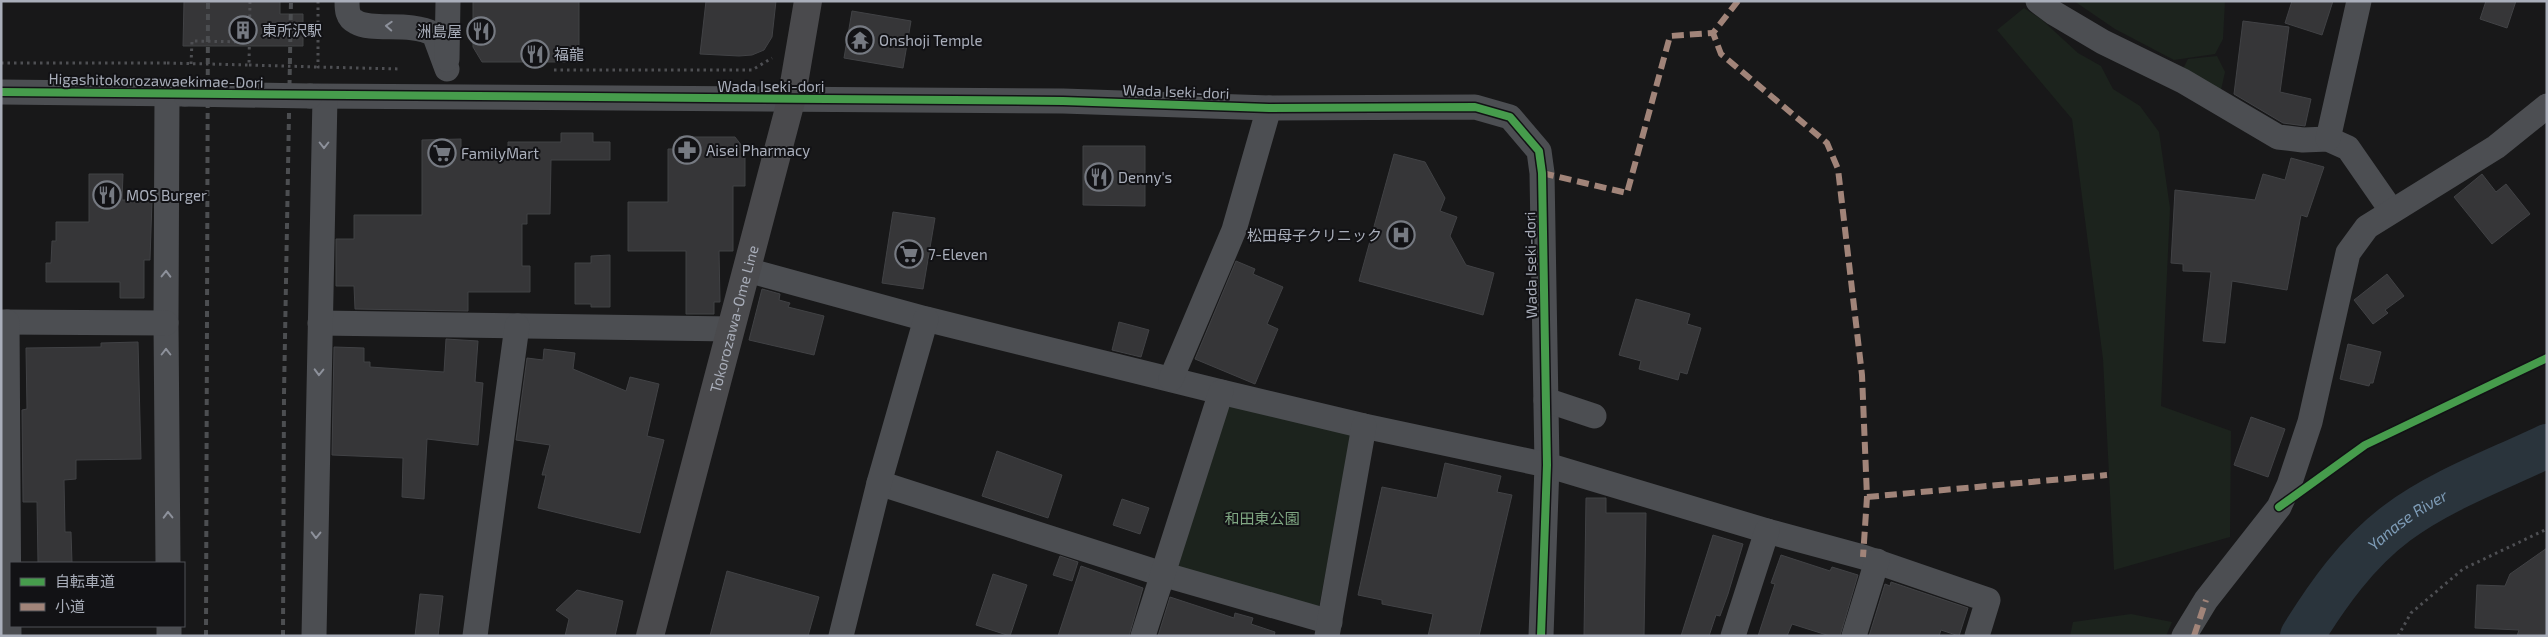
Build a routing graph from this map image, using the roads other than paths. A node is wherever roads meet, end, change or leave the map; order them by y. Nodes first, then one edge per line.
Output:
1 (347, 1) edge
2 (448, 1) edge
3 (808, 1) edge
4 (2038, 1) edge
5 (2359, 1) edge
6 (447, 69) junction
7 (1, 92) edge
8 (176, 94) junction
9 (317, 96) junction
10 (446, 96) junction
11 (791, 100) junction
12 (2547, 106) edge
13 (1268, 108) junction
14 (2328, 139) junction
15 (2391, 210) junction
16 (747, 270) junction
17 (926, 319) junction
18 (4, 322) edge
19 (166, 323) junction
20 (320, 324) junction
21 (517, 326) junction
22 (731, 329) junction
23 (1171, 379) junction
24 (1221, 392) junction
25 (1546, 400) junction
26 (1594, 416) dead end
27 (1364, 426) junction
28 (1547, 465) junction
29 (879, 484) junction
30 (1767, 531) junction
31 (1877, 561) junction
32 (168, 562) edge
33 (1162, 574) junction
34 (1328, 629) edge
35 (9, 636) edge
36 (314, 636) edge
37 (475, 636) edge
38 (650, 636) edge
39 (841, 636) edge
40 (1143, 636) edge
41 (1541, 636) edge
42 (1733, 636) edge
43 (1854, 636) edge
44 (1977, 636) edge
45 (2184, 636) edge

6 -> 1 street
2 - 6 street
3 - 11 main road, Tokorozawa-Ome Line
4 - 14 street
5 - 14 street
6 - 10 street
7 - 8 street, Higashitokorozawaekimae-Dori
8 - 9 street, Higashitokorozawaekimae-Dori, bridge
19 -> 8 street
9 - 10 street, Wada Iseki-dori
9 -> 20 street
10 - 11 street, Wada Iseki-dori
11 - 13 street, Wada Iseki-dori
11 - 16 main road, Tokorozawa-Ome Line
12 - 15 street
13 - 23 street
13 - 25 street, Wada Iseki-dori
14 - 15 street
15 - 45 street
16 - 17 street
16 - 22 main road, Tokorozawa-Ome Line
17 - 23 street
17 - 29 street
18 - 19 street
18 - 35 street
32 -> 19 street
20 - 21 street
20 -> 36 street
21 - 22 street
21 - 37 street
22 - 38 main road, Tokorozawa-Ome Line
23 - 24 street
24 - 27 street
24 - 33 street
25 - 26 street
25 - 28 street, Wada Iseki-dori
27 - 28 street
27 - 34 street
28 - 30 street
28 - 41 street, Wada Iseki-dori
29 - 33 street
29 - 39 street
30 - 31 street
30 - 42 street
31 - 43 street
31 - 44 street
33 - 34 street
33 - 40 street

